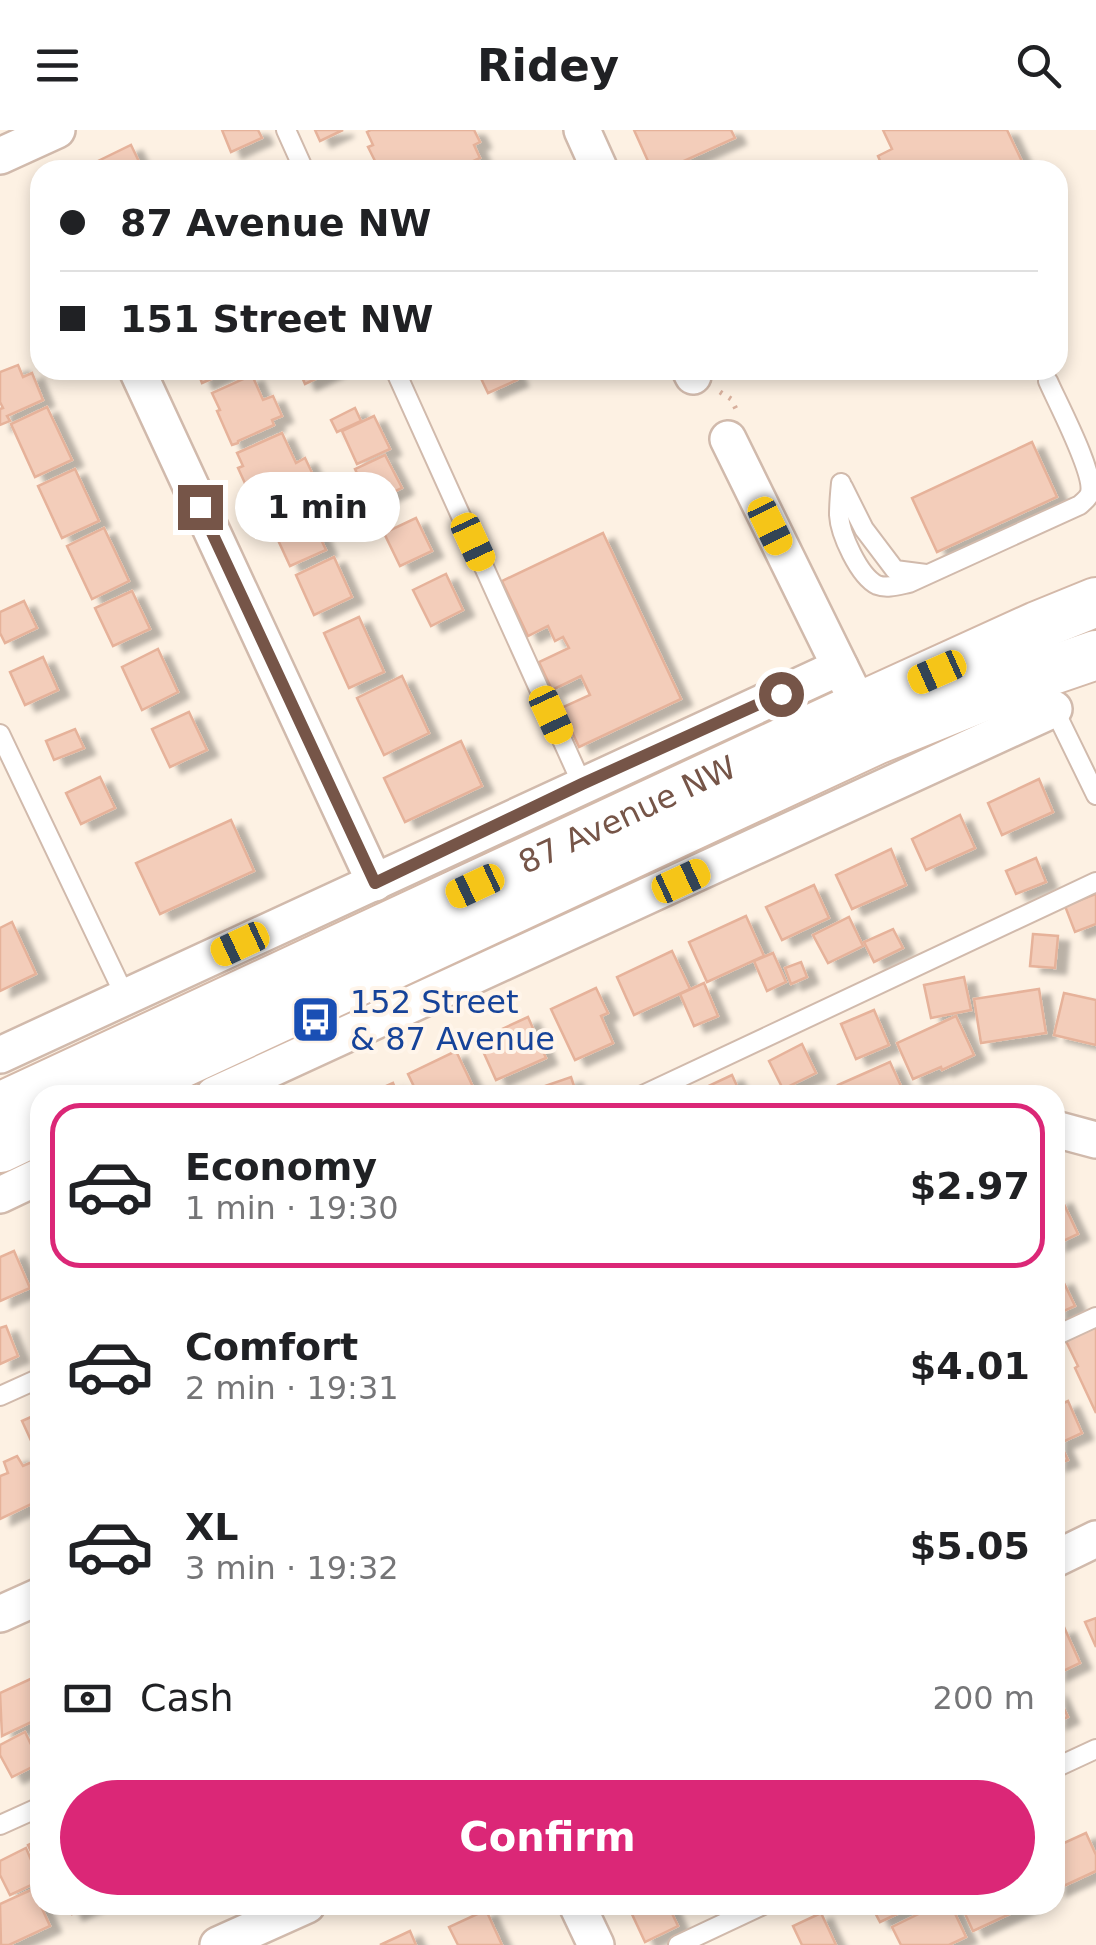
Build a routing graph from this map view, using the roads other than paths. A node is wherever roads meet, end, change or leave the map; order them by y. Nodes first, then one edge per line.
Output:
1 (286, 130) edge
2 (582, 130) edge
3 (300, 160) edge
4 (596, 160) edge
5 (142, 380) edge
6 (399, 380) edge
7 (1048, 381) dead end
8 (733, 427) road end
9 (840, 483) dead end
10 (1096, 602) edge
11 (1096, 654) edge
12 (1054, 709) joint
13 (868, 724) junction
14 (0, 734) edge
15 (582, 784) junction
16 (1096, 795) edge
17 (1096, 882) edge
18 (375, 883) junction
19 (125, 996) junction
20 (0, 1055) edge
21 (176, 1064) edge
22 (90, 1085) edge
23 (134, 1085) edge
24 (232, 1085) edge
25 (664, 1085) edge
26 (30, 1100) edge
27 (0, 1107) edge
28 (1065, 1132) edge
29 (30, 1134) edge
30 (1096, 1140) edge
31 (0, 1148) edge
32 (30, 1181) edge
33 (0, 1195) edge
34 (1096, 1318) edge
35 (1065, 1332) edge
36 (30, 1382) edge
37 (0, 1396) edge
38 (1096, 1539) edge
39 (1065, 1553) edge
40 (30, 1600) edge
41 (0, 1614) edge
42 (1096, 1749) edge
43 (1065, 1763) edge
44 (30, 1811) edge
45 (0, 1825) edge
46 (285, 1915) edge
47 (581, 1915) edge
48 (742, 1915) edge
49 (218, 1945) edge
50 (596, 1945) edge
51 (678, 1945) edge

1 - 3 lane
2 - 4 street
5 - 18 street
6 - 15 lane
7 - 9 lane
8 - 13 street
10 - 13 main road, 87 Avenue NW
11 - 13 main road, 87 Avenue NW
12 - 13 street, 87 Avenue NW
12 - 16 lane
13 - 15 street, 87 Avenue NW
13 - 21 main road, 87 Avenue NW
13 - 24 street, 87 Avenue NW
14 - 19 lane
15 - 18 street, 87 Avenue NW
17 - 25 lane
18 - 19 street, 87 Avenue NW
19 - 20 street, 87 Avenue NW
21 - 22 main road, 87 Avenue NW
21 - 23 main road, 87 Avenue NW
26 - 27 main road, 87 Avenue NW
28 - 30 street
29 - 31 main road
32 - 33 street
34 - 35 lane
36 - 37 lane
38 - 39 street
40 - 41 street
42 - 43 lane
44 - 45 lane
46 - 49 street
47 - 50 street
48 - 51 lane

